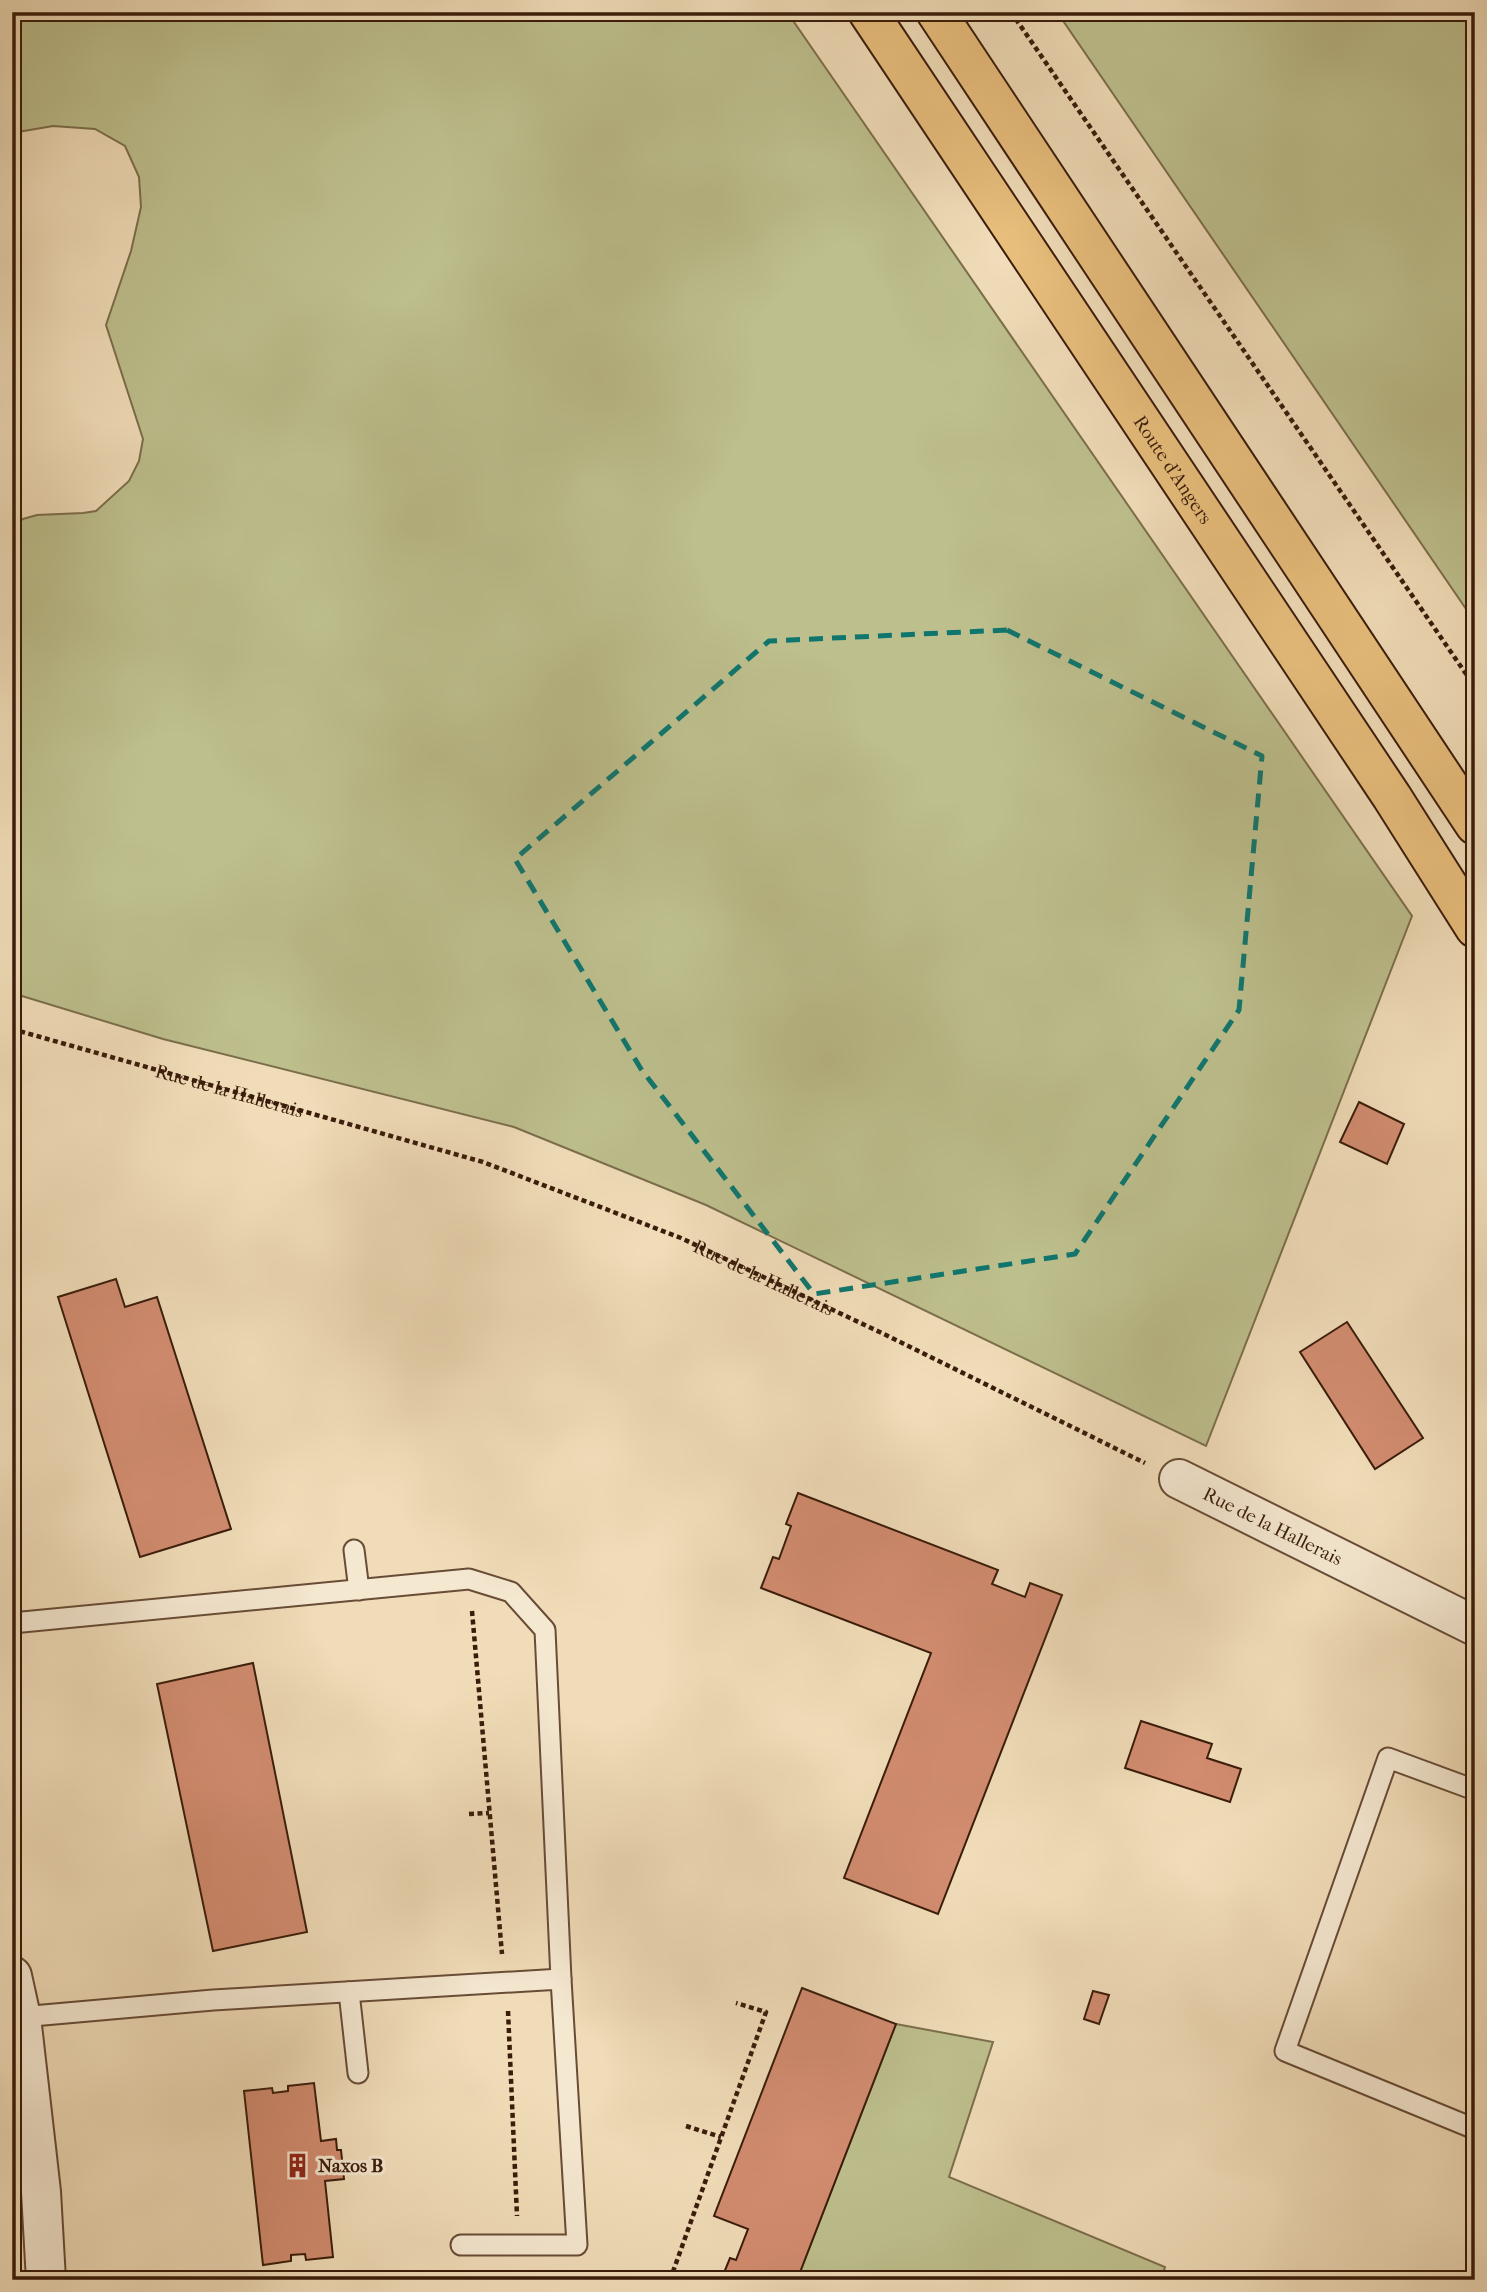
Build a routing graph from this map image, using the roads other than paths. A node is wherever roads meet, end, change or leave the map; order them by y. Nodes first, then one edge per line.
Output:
1 (868, 12) edge
2 (936, 12) edge
3 (1475, 825) edge
4 (1475, 928) edge
5 (1179, 1479) road end
6 (354, 1550) dead end
7 (359, 1590) junction
8 (12, 1623) edge
9 (1475, 1626) edge
10 (1475, 1790) edge
11 (12, 1976) edge
12 (561, 1979) junction
13 (349, 1992) junction
14 (17, 2018) edge
15 (358, 2073) dead end
16 (1475, 2129) edge
17 (461, 2245) dead end
18 (46, 2280) edge

1 - 4 highway, Route d'Angers
2 - 3 highway
5 - 9 street, Rue de la Hallerais
6 - 7 lane
7 - 8 lane
7 - 12 lane
10 - 16 lane
11 - 14 street
12 - 13 lane
12 - 17 lane
13 - 14 lane
13 - 15 lane
14 - 18 street

